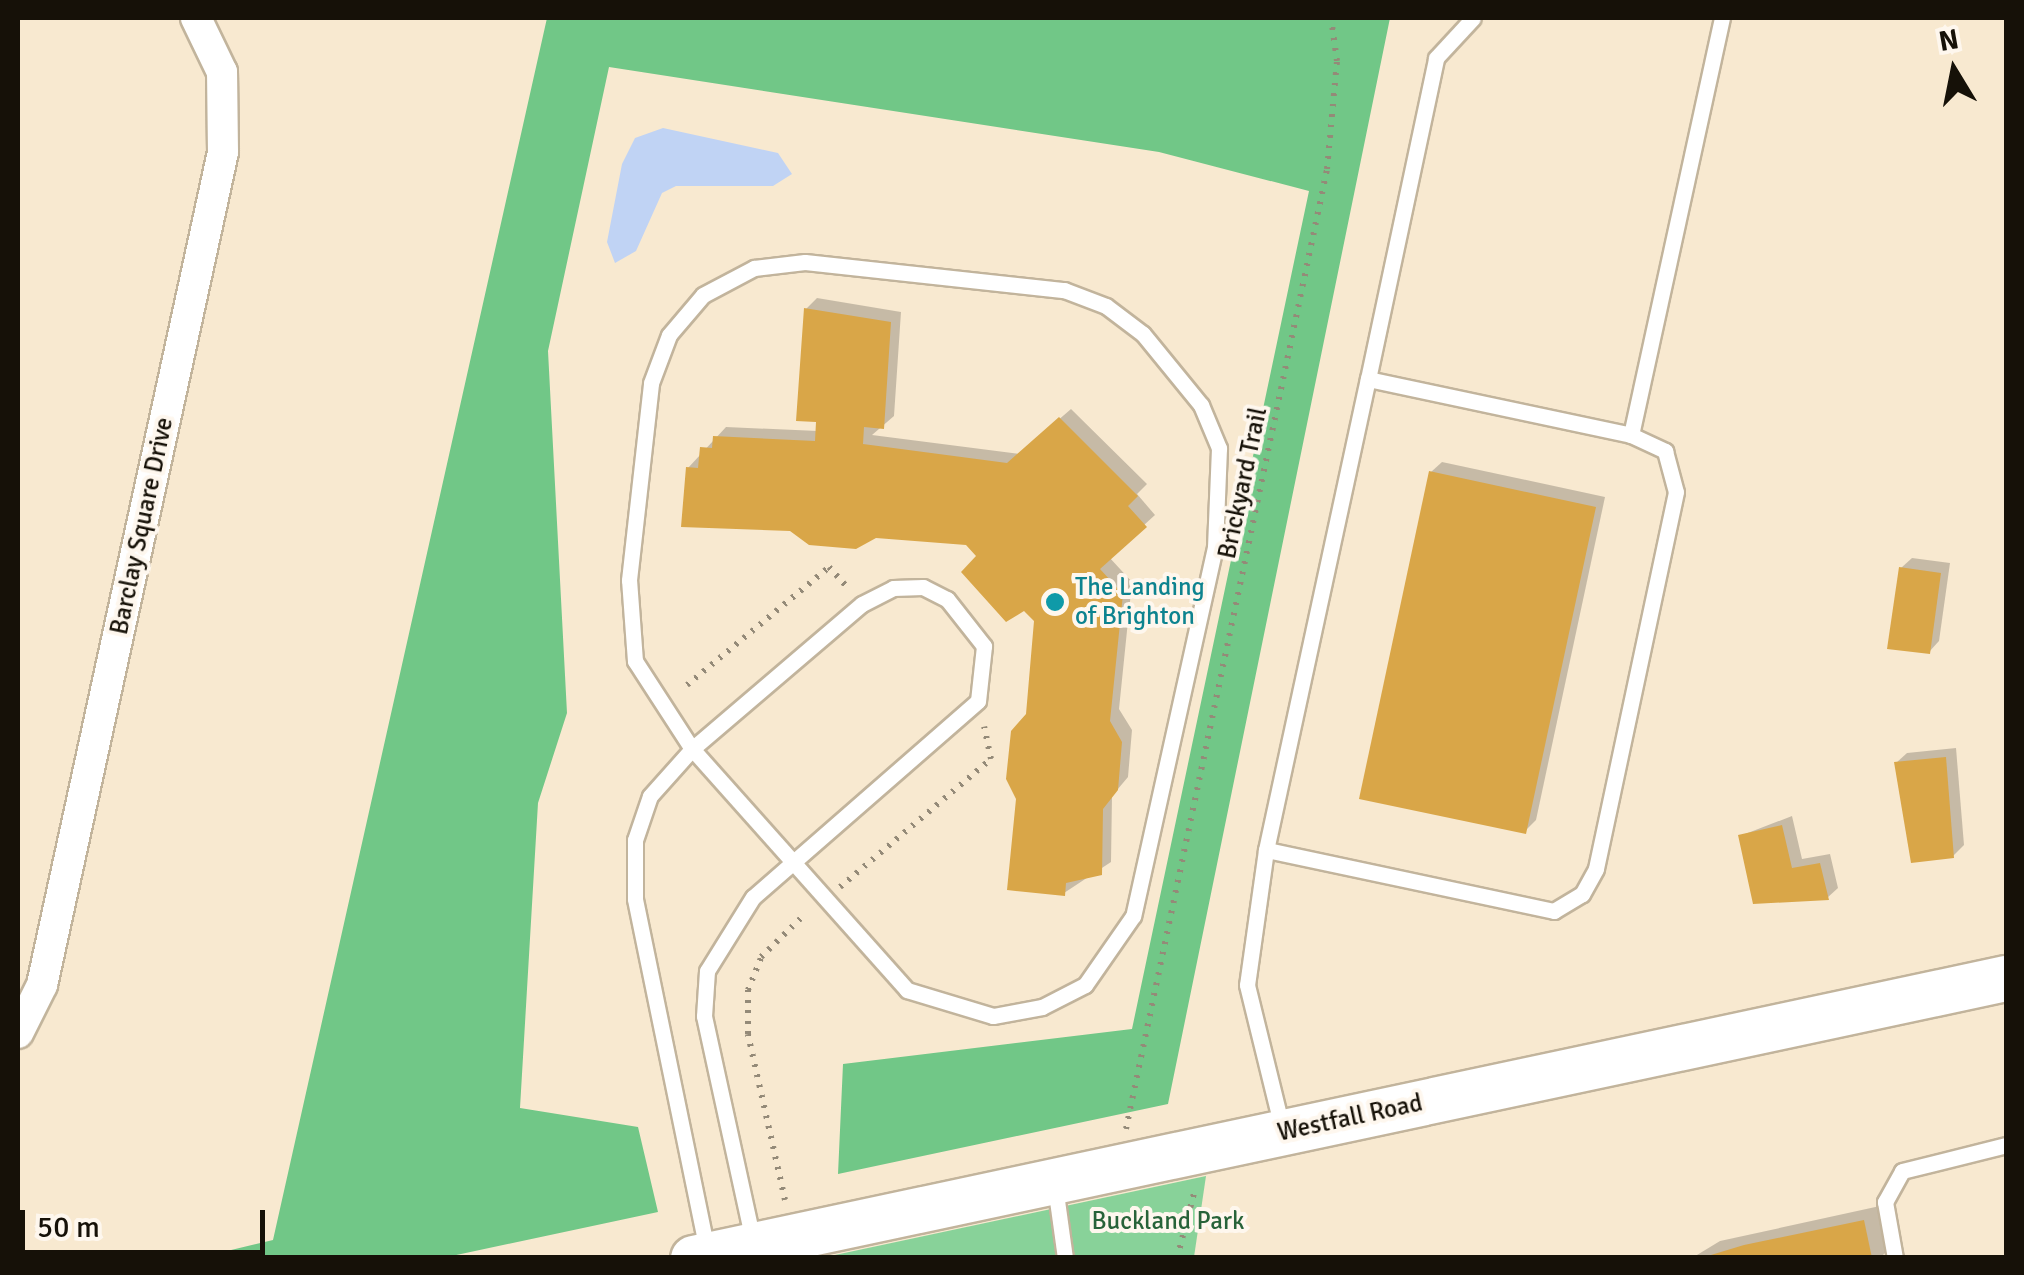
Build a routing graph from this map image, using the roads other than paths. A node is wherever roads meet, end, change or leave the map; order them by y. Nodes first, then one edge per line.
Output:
1 (196, 18) edge
2 (1473, 18) edge
3 (1722, 18) edge
4 (1368, 379) junction
5 (1631, 434) junction
6 (692, 749) junction
7 (1266, 850) junction
8 (789, 864) junction
9 (2006, 978) edge
10 (18, 1033) edge
11 (1283, 1132) junction
12 (2006, 1145) edge
13 (1055, 1182) junction
14 (754, 1244) junction
15 (700, 1256) edge
16 (1065, 1258) edge
17 (1895, 1258) edge

1 - 10 street, Barclay Square Drive
2 - 4 lane
3 - 5 lane
4 - 5 lane
4 - 7 lane
5 - 7 lane
6 - 8 lane
6 - 8 lane
6 - 8 lane
6 - 15 lane
7 - 11 lane
8 - 14 lane
9 - 11 street, Westfall Road
11 - 13 street, Westfall Road
12 - 17 lane
13 - 14 street, Westfall Road
13 - 16 lane
14 - 15 street, Westfall Road

